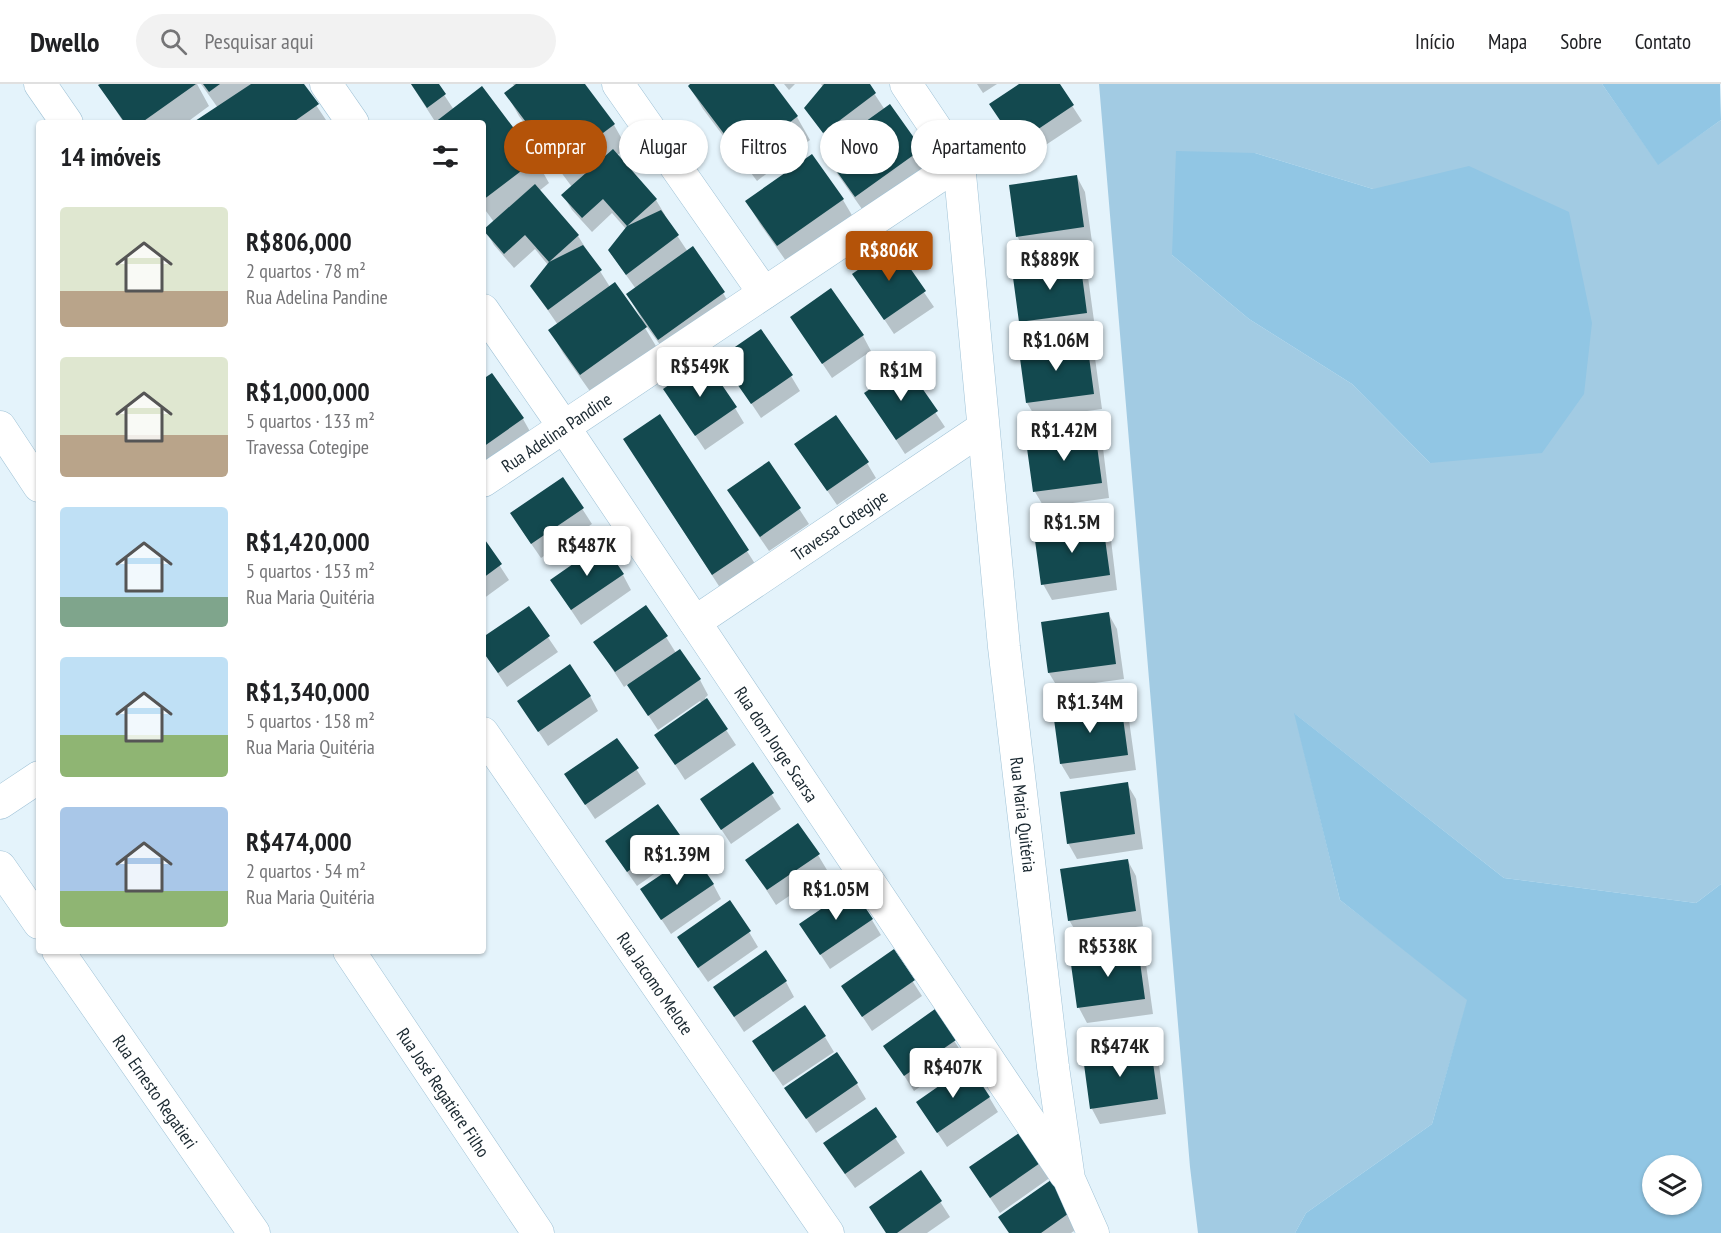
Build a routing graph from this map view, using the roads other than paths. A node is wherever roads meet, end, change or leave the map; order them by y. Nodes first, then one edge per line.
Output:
1 (40, 84) edge
2 (326, 84) edge
3 (618, 84) edge
4 (906, 84) edge
5 (65, 120) edge
6 (351, 120) edge
7 (930, 120) edge
8 (942, 174) edge
9 (960, 174) edge
10 (764, 293) junction
11 (486, 314) edge
12 (564, 426) junction
13 (0, 427) edge
14 (983, 428) junction
15 (486, 479) edge
16 (36, 481) edge
17 (695, 622) junction
18 (486, 737) edge
19 (36, 779) edge
20 (0, 803) edge
21 (0, 867) edge
22 (36, 919) edge
23 (60, 954) edge
24 (351, 954) edge
25 (1069, 1179) junction
26 (1089, 1231) edge
27 (254, 1233) edge
28 (538, 1233) edge
29 (828, 1233) edge

1 - 5 street
2 - 6 street
3 - 10 street
4 - 7 street, Rua Maria Quitéria
8 - 10 street, Rua Adelina Pandine
9 - 14 street, Rua Maria Quitéria
10 - 12 street, Rua Adelina Pandine
11 - 12 street, Rua dom Jorge Scarsa
12 - 15 street, Rua Adelina Pandine
12 - 17 street, Rua dom Jorge Scarsa
13 - 16 street
14 - 17 street, Travessa Cotegipe
14 - 25 street, Rua Maria Quitéria
17 - 25 street, Rua dom Jorge Scarsa
18 - 29 street, Rua Jacomo Melote
19 - 20 street
21 - 22 street
23 - 27 street, Rua Ernesto Regatieri
24 - 28 street, Rua José Regatiere Filho
25 - 26 street, Rua Maria Quitéria

